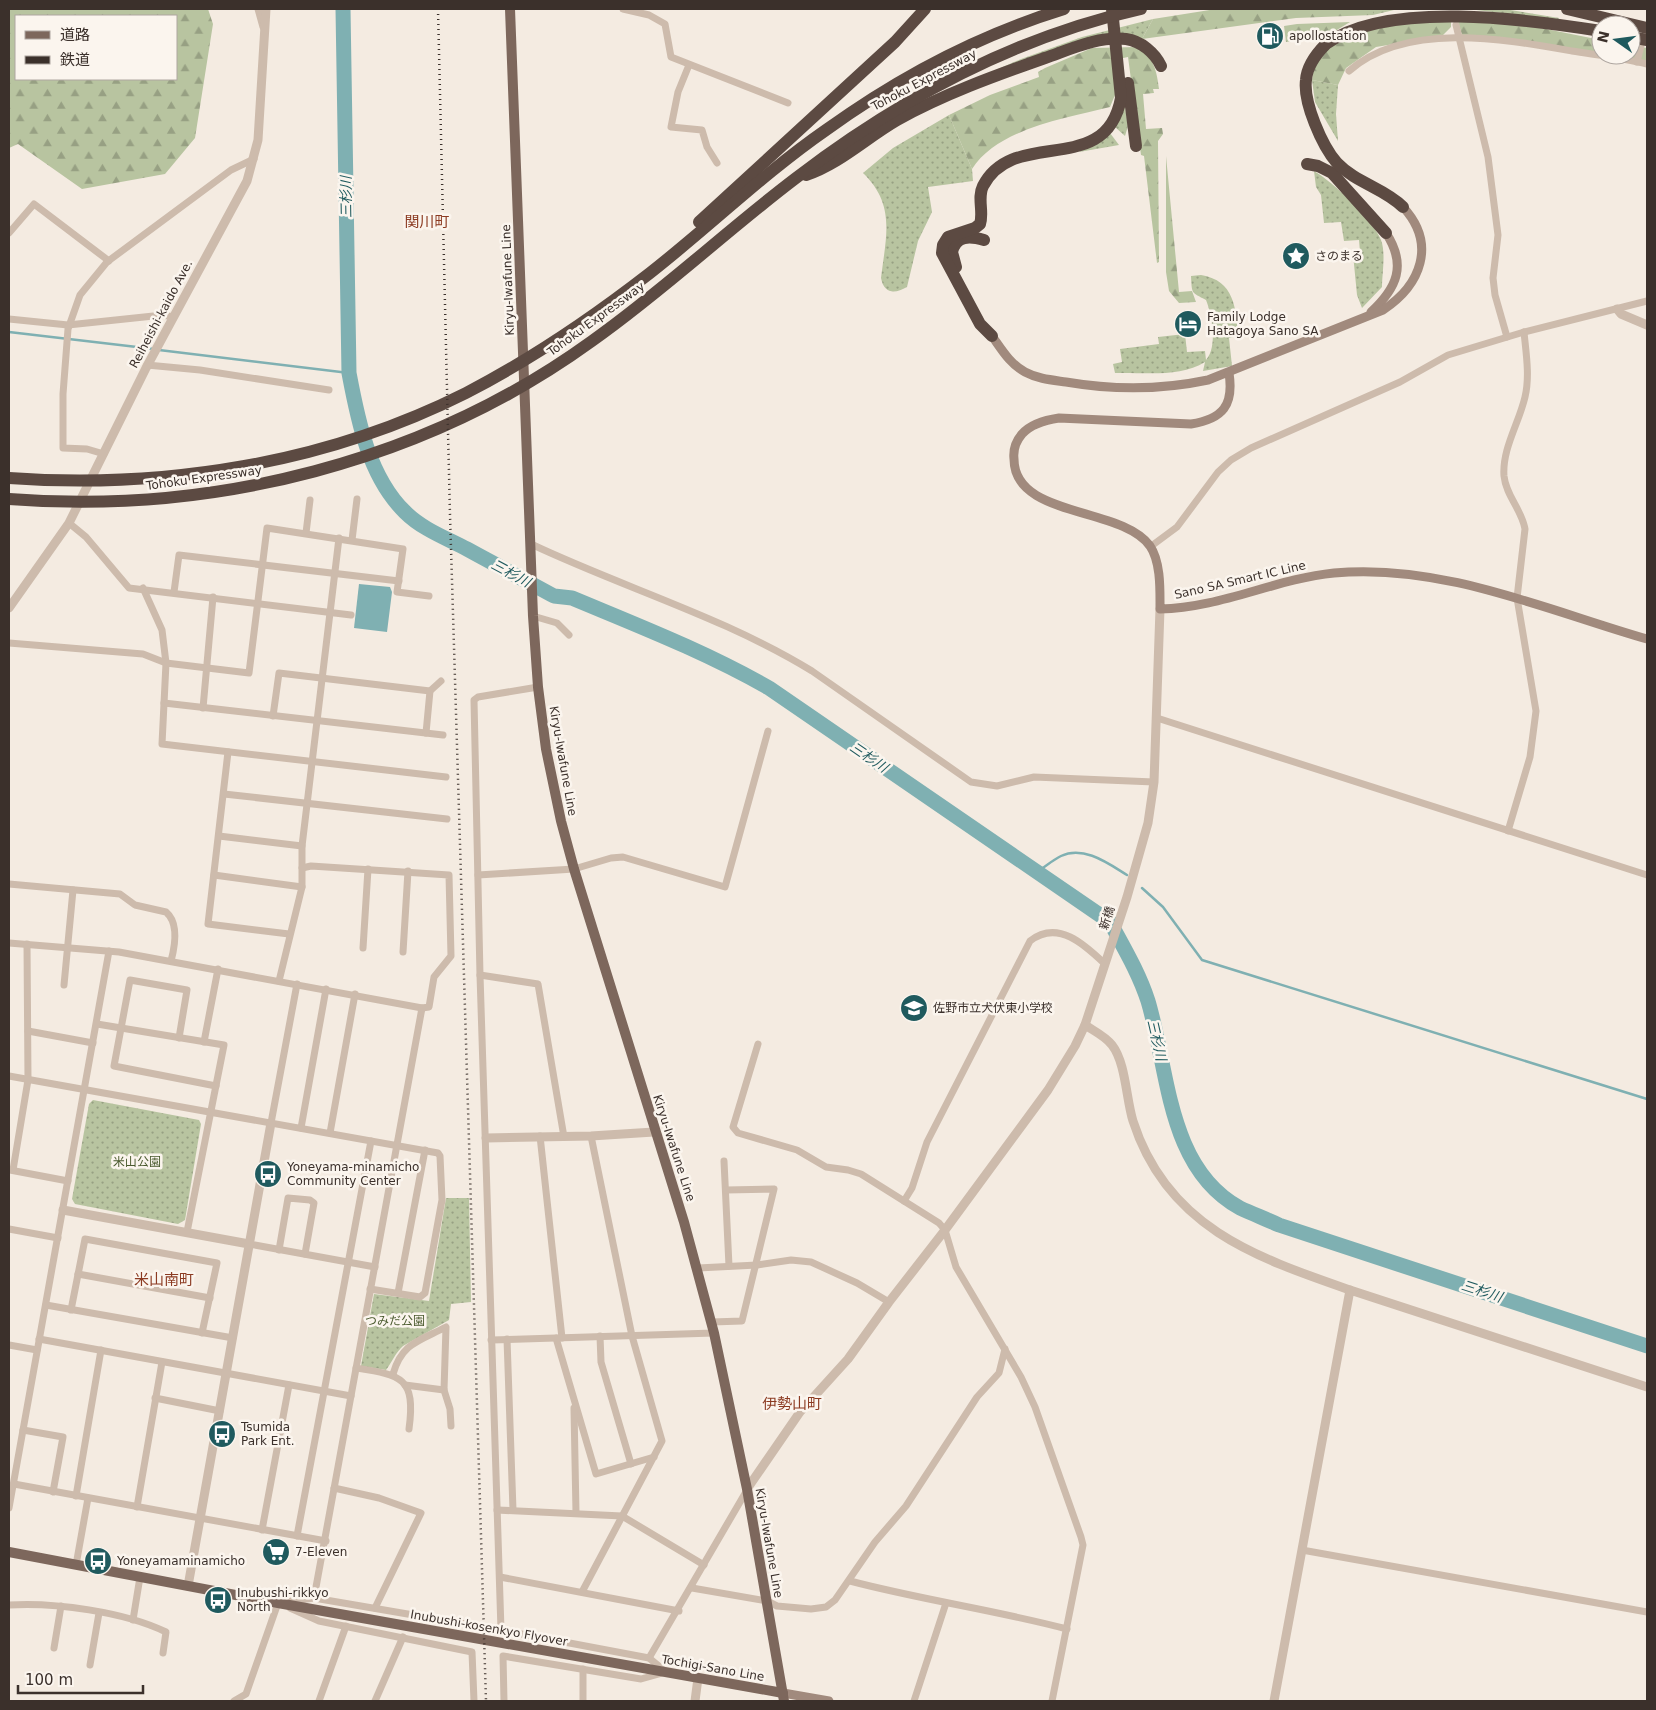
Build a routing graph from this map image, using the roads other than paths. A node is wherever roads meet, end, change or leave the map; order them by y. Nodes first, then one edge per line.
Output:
1 (258, 9) edge
2 (266, 9) edge
3 (510, 9) edge
4 (623, 9) edge
5 (925, 9) edge
6 (1064, 9) edge
7 (1112, 9) edge
8 (1119, 9) edge
9 (1141, 9) edge
10 (1567, 9) edge
11 (1456, 25) dead end
12 (1647, 28) edge
13 (1591, 29) edge
14 (264, 33) junction
15 (1460, 38) junction
16 (1591, 54) edge
17 (1121, 59) junction
18 (689, 65) junction
19 (1161, 66) dead end
20 (1349, 71) dead end
21 (788, 103) dead end
22 (1136, 146) dead end
23 (254, 159) junction
24 (717, 163) dead end
25 (1307, 164) dead end
26 (793, 180) junction
27 (1403, 208) joint
28 (9, 233) edge
29 (1386, 233) joint
30 (984, 240) dead end
31 (109, 261) junction
32 (653, 271) junction
33 (1647, 300) edge
34 (1617, 309) junction
35 (1369, 314) junction
36 (173, 317) junction
37 (9, 319) edge
38 (1647, 325) edge
39 (68, 327) junction
40 (1524, 332) junction
41 (992, 336) junction
42 (1507, 337) junction
43 (148, 363) junction
44 (1229, 373) junction
45 (329, 390) dead end
46 (104, 454) junction
47 (9, 478) edge
48 (9, 499) edge
49 (357, 499) dead end
50 (310, 500) dead end
51 (68, 523) junction
52 (306, 533) junction
53 (339, 538) junction
54 (352, 540) junction
55 (531, 547) junction
56 (1150, 547) junction
57 (261, 566) junction
58 (335, 574) junction
59 (399, 581) junction
60 (143, 588) junction
61 (174, 592) junction
62 (429, 596) dead end
63 (213, 597) junction
64 (1517, 598) junction
65 (257, 604) junction
66 (9, 608) edge
67 (1160, 609) junction
68 (533, 611) junction
69 (330, 612) junction
70 (351, 615) dead end
71 (569, 635) dead end
72 (1647, 639) edge
73 (9, 643) edge
74 (166, 663) junction
75 (207, 668) junction
76 (322, 678) junction
77 (441, 681) dead end
78 (538, 687) junction
79 (430, 692) junction
80 (164, 703) junction
81 (203, 708) junction
82 (273, 716) junction
83 (1157, 718) junction
84 (317, 721) junction
85 (768, 731) dead end
86 (426, 733) junction
87 (443, 735) dead end
88 (228, 752) junction
89 (312, 761) junction
90 (446, 777) dead end
91 (1154, 782) junction
92 (224, 794) junction
93 (307, 804) junction
94 (447, 819) dead end
95 (1508, 831) junction
96 (219, 836) junction
97 (302, 846) junction
98 (302, 868) junction
99 (368, 869) junction
100 (574, 869) junction
101 (408, 871) junction
102 (214, 875) junction
103 (478, 875) junction
104 (1647, 876) edge
105 (9, 884) edge
106 (302, 887) junction
107 (73, 890) junction
108 (289, 934) junction
109 (9, 943) edge
110 (28, 944) junction
111 (69, 947) junction
112 (363, 948) dead end
113 (109, 951) junction
114 (403, 952) dead end
115 (171, 961) junction
116 (1105, 964) junction
117 (218, 969) junction
118 (480, 975) junction
119 (279, 981) junction
120 (297, 984) junction
121 (64, 985) dead end
122 (326, 989) junction
123 (354, 994) junction
124 (422, 1008) junction
125 (96, 1024) junction
126 (1085, 1025) junction
127 (121, 1028) junction
128 (28, 1031) junction
129 (179, 1038) junction
130 (204, 1042) junction
131 (93, 1043) junction
132 (758, 1044) dead end
133 (9, 1076) edge
134 (28, 1080) junction
135 (216, 1086) junction
136 (84, 1089) junction
137 (210, 1113) junction
138 (271, 1123) junction
139 (301, 1128) junction
140 (654, 1132) junction
141 (330, 1133) junction
142 (540, 1136) junction
143 (591, 1136) junction
144 (564, 1137) junction
145 (486, 1138) junction
146 (371, 1141) junction
147 (396, 1146) junction
148 (424, 1150) junction
149 (724, 1161) dead end
150 (11, 1170) edge
151 (68, 1182) junction
152 (726, 1190) junction
153 (904, 1200) junction
154 (63, 1210) junction
155 (9, 1229) edge
156 (945, 1230) junction
157 (187, 1232) junction
158 (58, 1238) junction
159 (249, 1244) junction
160 (279, 1250) junction
161 (304, 1254) junction
162 (348, 1262) junction
163 (757, 1265) junction
164 (729, 1266) junction
165 (375, 1267) junction
166 (698, 1268) junction
167 (78, 1274) junction
168 (370, 1289) junction
169 (1350, 1290) junction
170 (398, 1294) junction
171 (210, 1298) junction
172 (889, 1302) junction
173 (46, 1305) junction
174 (71, 1310) junction
175 (712, 1322) junction
176 (202, 1333) junction
177 (714, 1333) junction
178 (600, 1336) junction
179 (632, 1336) junction
180 (232, 1338) junction
181 (559, 1338) junction
182 (39, 1339) junction
183 (491, 1340) junction
184 (507, 1340) junction
185 (9, 1345) edge
186 (1006, 1348) junction
187 (37, 1350) junction
188 (101, 1350) junction
189 (162, 1362) junction
190 (356, 1368) junction
191 (226, 1373) junction
192 (393, 1374) junction
193 (289, 1385) junction
194 (405, 1385) junction
195 (1647, 1387) edge
196 (444, 1390) junction
197 (324, 1391) junction
198 (351, 1396) junction
199 (155, 1398) junction
200 (574, 1399) junction
201 (220, 1411) junction
202 (451, 1426) dead end
203 (409, 1429) dead end
204 (23, 1430) junction
205 (654, 1457) junction
206 (631, 1464) junction
207 (14, 1484) junction
208 (334, 1488) junction
209 (747, 1489) junction
210 (53, 1492) junction
211 (76, 1496) junction
212 (88, 1498) junction
213 (137, 1507) junction
214 (9, 1508) edge
215 (498, 1510) junction
216 (513, 1510) junction
217 (576, 1513) junction
218 (622, 1516) junction
219 (200, 1519) junction
220 (262, 1530) junction
221 (297, 1536) junction
222 (326, 1540) junction
223 (1302, 1550) junction
224 (9, 1552) edge
225 (76, 1565) junction
226 (704, 1565) junction
227 (140, 1577) junction
228 (500, 1577) junction
229 (850, 1581) junction
230 (188, 1586) junction
231 (692, 1588) junction
232 (582, 1592) junction
233 (314, 1598) junction
234 (767, 1601) junction
235 (278, 1603) junction
236 (946, 1603) junction
237 (9, 1605) edge
238 (61, 1606) junction
239 (375, 1608) junction
240 (679, 1611) junction
241 (1647, 1612) edge
242 (99, 1613) junction
243 (133, 1620) junction
244 (472, 1625) dead end
245 (346, 1626) junction
246 (1067, 1629) junction
247 (403, 1636) junction
248 (54, 1648) dead end
249 (163, 1654) dead end
250 (649, 1658) junction
251 (90, 1665) dead end
252 (640, 1668) joint
253 (583, 1669) junction
254 (666, 1672) junction
255 (698, 1678) junction
256 (783, 1697) edge
257 (234, 1701) edge
258 (319, 1701) edge
259 (375, 1701) edge
260 (474, 1701) edge
261 (504, 1701) edge
262 (583, 1701) edge
263 (695, 1701) edge
264 (829, 1701) edge
265 (914, 1701) edge
266 (1052, 1701) edge
267 (1274, 1701) edge

1 - 14 street
2 - 14 street, Reiheishi-kaido Ave.
3 - 55 main road, Kiryu-Iwafune Line
4 - 18 street
5 - 32 highway
6 - 32 highway, Tohoku Expressway
7 - 17 highway
8 - 17 highway
9 - 26 highway, Tohoku Expressway
10 - 12 highway
11 - 15 street
13 - 27 highway
14 - 23 street, Reiheishi-kaido Ave.
15 - 16 street
15 - 20 street
15 - 42 street
17 - 22 highway
17 - 41 highway
18 - 21 street
18 - 24 street
19 - 26 highway
23 - 31 street
23 - 36 street, Reiheishi-kaido Ave.
25 - 29 highway
26 - 48 highway, Tohoku Expressway
27 - 35 main road
28 - 31 street
29 - 35 main road
30 - 41 highway
31 - 39 street
32 - 47 highway, Tohoku Expressway
33 - 34 street
34 - 38 street
34 - 40 street
35 - 44 main road
36 - 39 street
36 - 43 street, Reiheishi-kaido Ave.
37 - 39 street
39 - 46 street
40 - 42 street
40 - 64 street
41 - 44 main road
42 - 56 street
43 - 45 street
43 - 46 street, Reiheishi-kaido Ave.
44 - 56 main road
46 - 51 street, Reiheishi-kaido Ave.
49 - 54 street
50 - 52 street
51 - 60 street
51 - 66 street, Reiheishi-kaido Ave.
52 - 53 street
52 - 57 street
53 - 54 street
53 - 58 street
54 - 59 street
55 - 68 main road, Kiryu-Iwafune Line
55 - 91 street
56 - 67 main road, Sano SA Smart IC Line
57 - 58 street
57 - 61 street
57 - 65 street
58 - 59 street
58 - 69 street
59 - 62 street
60 - 61 street
60 - 74 street
61 - 63 street
63 - 65 street
63 - 75 street
64 - 67 main road, Sano SA Smart IC Line
64 - 72 main road, Sano SA Smart IC Line
64 - 95 street
65 - 69 street
65 - 75 street
67 - 83 street, 新橋
68 - 71 street
68 - 78 main road, Kiryu-Iwafune Line
69 - 70 street
69 - 76 street
73 - 74 street
74 - 75 street
74 - 80 street
75 - 81 street
76 - 79 street
76 - 82 street
76 - 84 street
77 - 79 street
78 - 100 main road, Kiryu-Iwafune Line
78 - 103 street
79 - 86 street
80 - 81 street
80 - 88 street
81 - 82 street
82 - 84 street
83 - 91 street, 新橋
83 - 95 street
84 - 86 street
84 - 89 street
85 - 100 street
86 - 87 street
88 - 89 street
88 - 92 street
89 - 90 street
89 - 93 street
91 - 116 street, 新橋
92 - 93 street
92 - 96 street
93 - 94 street
93 - 97 street
95 - 104 street
96 - 97 street
96 - 102 street
97 - 98 street
98 - 99 street
98 - 106 street
99 - 101 street
99 - 112 street
100 - 103 street
100 - 140 main road, Kiryu-Iwafune Line
101 - 114 street
101 - 124 street
102 - 106 street
102 - 108 street
103 - 118 street
105 - 107 street
106 - 108 street
107 - 111 street
107 - 115 street
108 - 119 street
109 - 110 street
110 - 111 street
110 - 128 street
111 - 113 street
111 - 121 street
113 - 115 street
113 - 125 street
115 - 117 street
116 - 126 street, 新橋
116 - 153 street
117 - 119 street
117 - 130 street
118 - 144 street
118 - 145 street
119 - 120 street
120 - 122 street
120 - 138 street
122 - 123 street
122 - 139 street
123 - 124 street
123 - 141 street
124 - 147 street
125 - 127 street
125 - 131 street
126 - 156 street, 新橋
126 - 169 street
127 - 129 street
127 - 129 street
127 - 135 street
128 - 131 street
128 - 134 street
129 - 130 street
130 - 135 street
131 - 136 street
132 - 153 street
133 - 134 street
134 - 136 street
134 - 150 street
135 - 137 street
136 - 137 street
136 - 151 street
137 - 138 street
137 - 157 street
138 - 139 street
138 - 159 street
139 - 141 street
140 - 143 street
140 - 166 main road, Kiryu-Iwafune Line
141 - 146 street
142 - 144 street
142 - 145 street
142 - 181 street
143 - 144 street
143 - 179 street
145 - 183 street
146 - 147 street
146 - 162 street
147 - 148 street
147 - 165 street
148 - 170 street
148 - 170 street
149 - 152 street
150 - 151 street
151 - 154 street
152 - 163 street
152 - 164 street
153 - 156 street
154 - 157 street
154 - 158 street
155 - 158 street
156 - 172 street, 新橋
156 - 186 street
157 - 159 street
158 - 173 street
159 - 160 street
159 - 180 street
160 - 161 street
160 - 161 street
161 - 162 street
162 - 165 street
162 - 197 street
163 - 164 street
163 - 172 street
163 - 175 street
164 - 166 street
165 - 168 street
166 - 175 main road, Kiryu-Iwafune Line
167 - 171 street
167 - 171 street
167 - 174 street
168 - 170 street
168 - 190 street
169 - 195 street
169 - 223 street
171 - 176 street
172 - 209 street, 新橋
173 - 174 street
173 - 182 street
174 - 176 street
175 - 177 main road, Kiryu-Iwafune Line
176 - 180 street
177 - 179 street
177 - 209 main road, Kiryu-Iwafune Line
178 - 179 street
178 - 181 street
178 - 206 street
179 - 205 street
180 - 191 street
181 - 184 street
181 - 200 street
182 - 187 street
182 - 188 street
183 - 184 street
183 - 215 street
184 - 216 street
185 - 187 street
186 - 229 street
186 - 246 street
187 - 204 street
188 - 189 street
188 - 211 street
189 - 191 street
189 - 199 street
190 - 192 street
190 - 198 street
191 - 193 street
191 - 201 street
192 - 194 street
192 - 196 street
193 - 197 street
193 - 220 street
194 - 196 street
194 - 203 street
196 - 202 street
197 - 198 street
197 - 221 street
198 - 208 street
199 - 201 street
199 - 213 street
200 - 206 street
200 - 217 street
201 - 219 street
204 - 207 street
204 - 210 street
205 - 206 street
205 - 218 street
207 - 210 street
207 - 214 street
208 - 222 street
208 - 239 street
209 - 226 street
209 - 234 main road, Kiryu-Iwafune Line
210 - 211 street
211 - 212 street
212 - 213 street
212 - 225 street
213 - 219 street
215 - 216 street
215 - 228 street
216 - 217 street
217 - 218 street
218 - 226 street
218 - 232 street
219 - 220 street
219 - 230 street
220 - 221 street
221 - 222 street
222 - 233 street
223 - 241 street
223 - 267 street
224 - 225 main road
225 - 227 main road
226 - 231 street
227 - 230 main road
227 - 243 street
228 - 232 street
228 - 250 street
229 - 234 street
229 - 236 street
230 - 235 main road
231 - 234 street
231 - 240 street
232 - 240 street
233 - 235 street
233 - 239 street
234 - 256 main road, Kiryu-Iwafune Line
235 - 245 street
235 - 252 main road, Inubushi-kosenkyo Flyover
235 - 257 street
236 - 246 street
236 - 265 street
237 - 238 street
238 - 242 street
238 - 248 street
239 - 244 street
240 - 250 street
242 - 243 street
242 - 251 street
243 - 249 street
245 - 247 street
245 - 258 street
246 - 266 street
247 - 259 street
247 - 260 street
250 - 254 street
252 - 254 main road, Tochigi-Sano Line
253 - 254 street
253 - 261 street
253 - 262 street
254 - 255 main road, Tochigi-Sano Line
255 - 256 main road, Tochigi-Sano Line
255 - 263 street
256 - 264 main road

